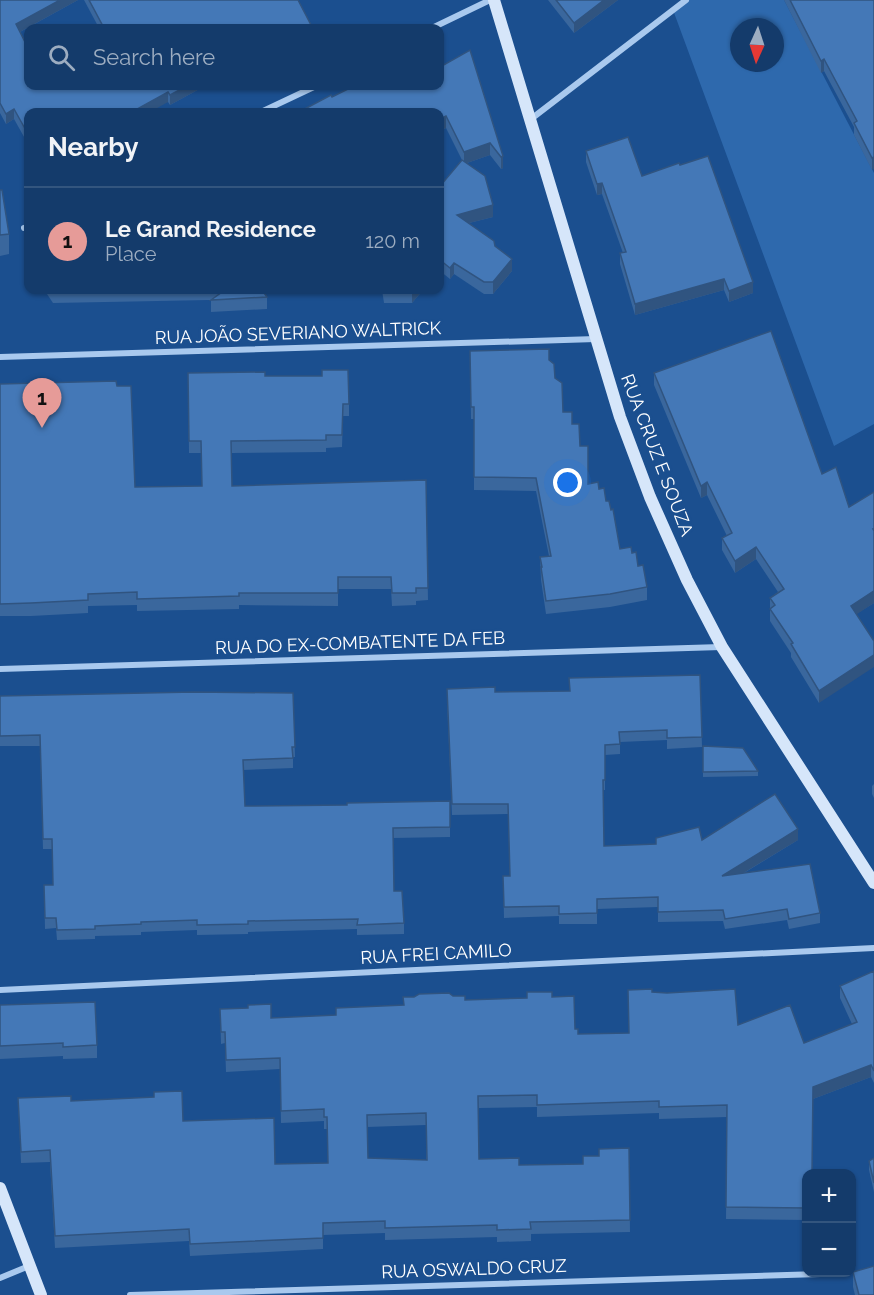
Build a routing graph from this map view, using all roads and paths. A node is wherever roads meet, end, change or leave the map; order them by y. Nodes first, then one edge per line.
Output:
1 (492, 0) edge
2 (686, 0) edge
3 (441, 24) edge
4 (308, 90) edge
5 (269, 108) edge
6 (531, 118) junction
7 (597, 339) junction
8 (0, 357) edge
9 (722, 647) junction
10 (0, 669) edge
11 (874, 884) edge
12 (874, 948) edge
13 (0, 990) edge
14 (0, 1188) edge
15 (30, 1266) junction
16 (802, 1275) edge
17 (0, 1278) edge
18 (41, 1295) edge
19 (130, 1295) edge

1 - 3 street
1 - 6 street, RUA CRUZ E SOUZA
2 - 6 street
4 - 5 street
6 - 7 street, RUA CRUZ E SOUZA
7 - 8 street, RUA JOÃO SEVERIANO WALTRICK
7 - 9 street, RUA CRUZ E SOUZA
9 - 10 street, RUA DO EX-COMBATENTE DA FEB
9 - 11 street, RUA CRUZ E SOUZA
12 - 13 street, RUA FREI CAMILO
14 - 15 street
15 - 17 street
15 - 18 street
16 - 19 street, RUA OSWALDO CRUZ

